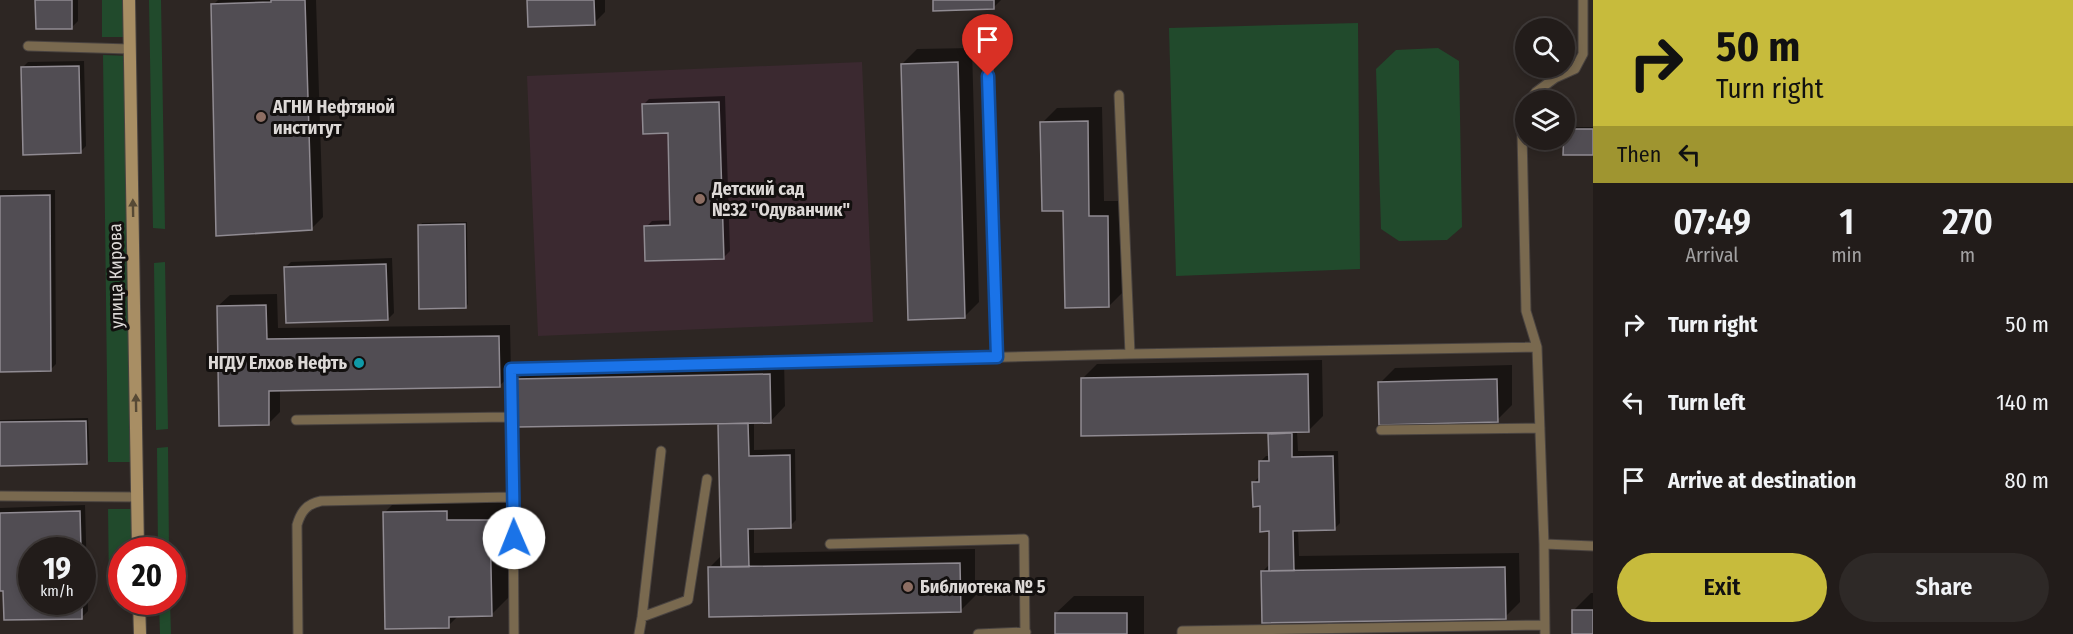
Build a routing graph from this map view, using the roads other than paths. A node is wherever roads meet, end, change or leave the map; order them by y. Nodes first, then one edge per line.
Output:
1 (129, 0) edge
2 (1583, 0) edge
3 (28, 46) dead end
4 (130, 49) junction
5 (988, 53) dead end
6 (1539, 90) edge
7 (1119, 96) dead end
8 (1522, 150) edge
9 (1537, 347) junction
10 (1130, 354) junction
11 (997, 357) junction
12 (512, 417) junction
13 (296, 420) dead end
14 (1540, 428) junction
15 (1381, 430) dead end
16 (661, 451) dead end
17 (707, 479) dead end
18 (0, 496) edge
19 (137, 497) junction
20 (513, 497) junction
21 (138, 537) edge
22 (830, 544) dead end
23 (1544, 544) junction
24 (1593, 546) edge
25 (139, 615) edge
26 (642, 617) junction
27 (1545, 629) edge
28 (1025, 633) edge
29 (140, 634) edge
30 (298, 634) edge
31 (514, 634) edge
32 (639, 634) edge
33 (978, 634) edge
34 (1182, 634) edge

1 - 4 street, улица Кирова
2 - 6 lane
3 - 4 lane
19 -> 4 street, улица Кирова
5 - 11 lane
7 - 10 lane
8 - 9 lane
9 - 10 lane
9 - 14 lane
10 - 11 lane
11 - 12 lane
12 - 13 lane
12 - 20 lane
14 - 15 lane
14 - 23 lane
16 - 26 lane
17 - 26 lane
18 - 19 lane
19 - 21 street, улица Кирова
20 - 30 lane
20 - 31 lane
22 - 28 lane
23 - 24 lane
23 - 27 lane
25 - 29 street
26 - 32 lane
27 - 34 lane
28 - 33 lane

